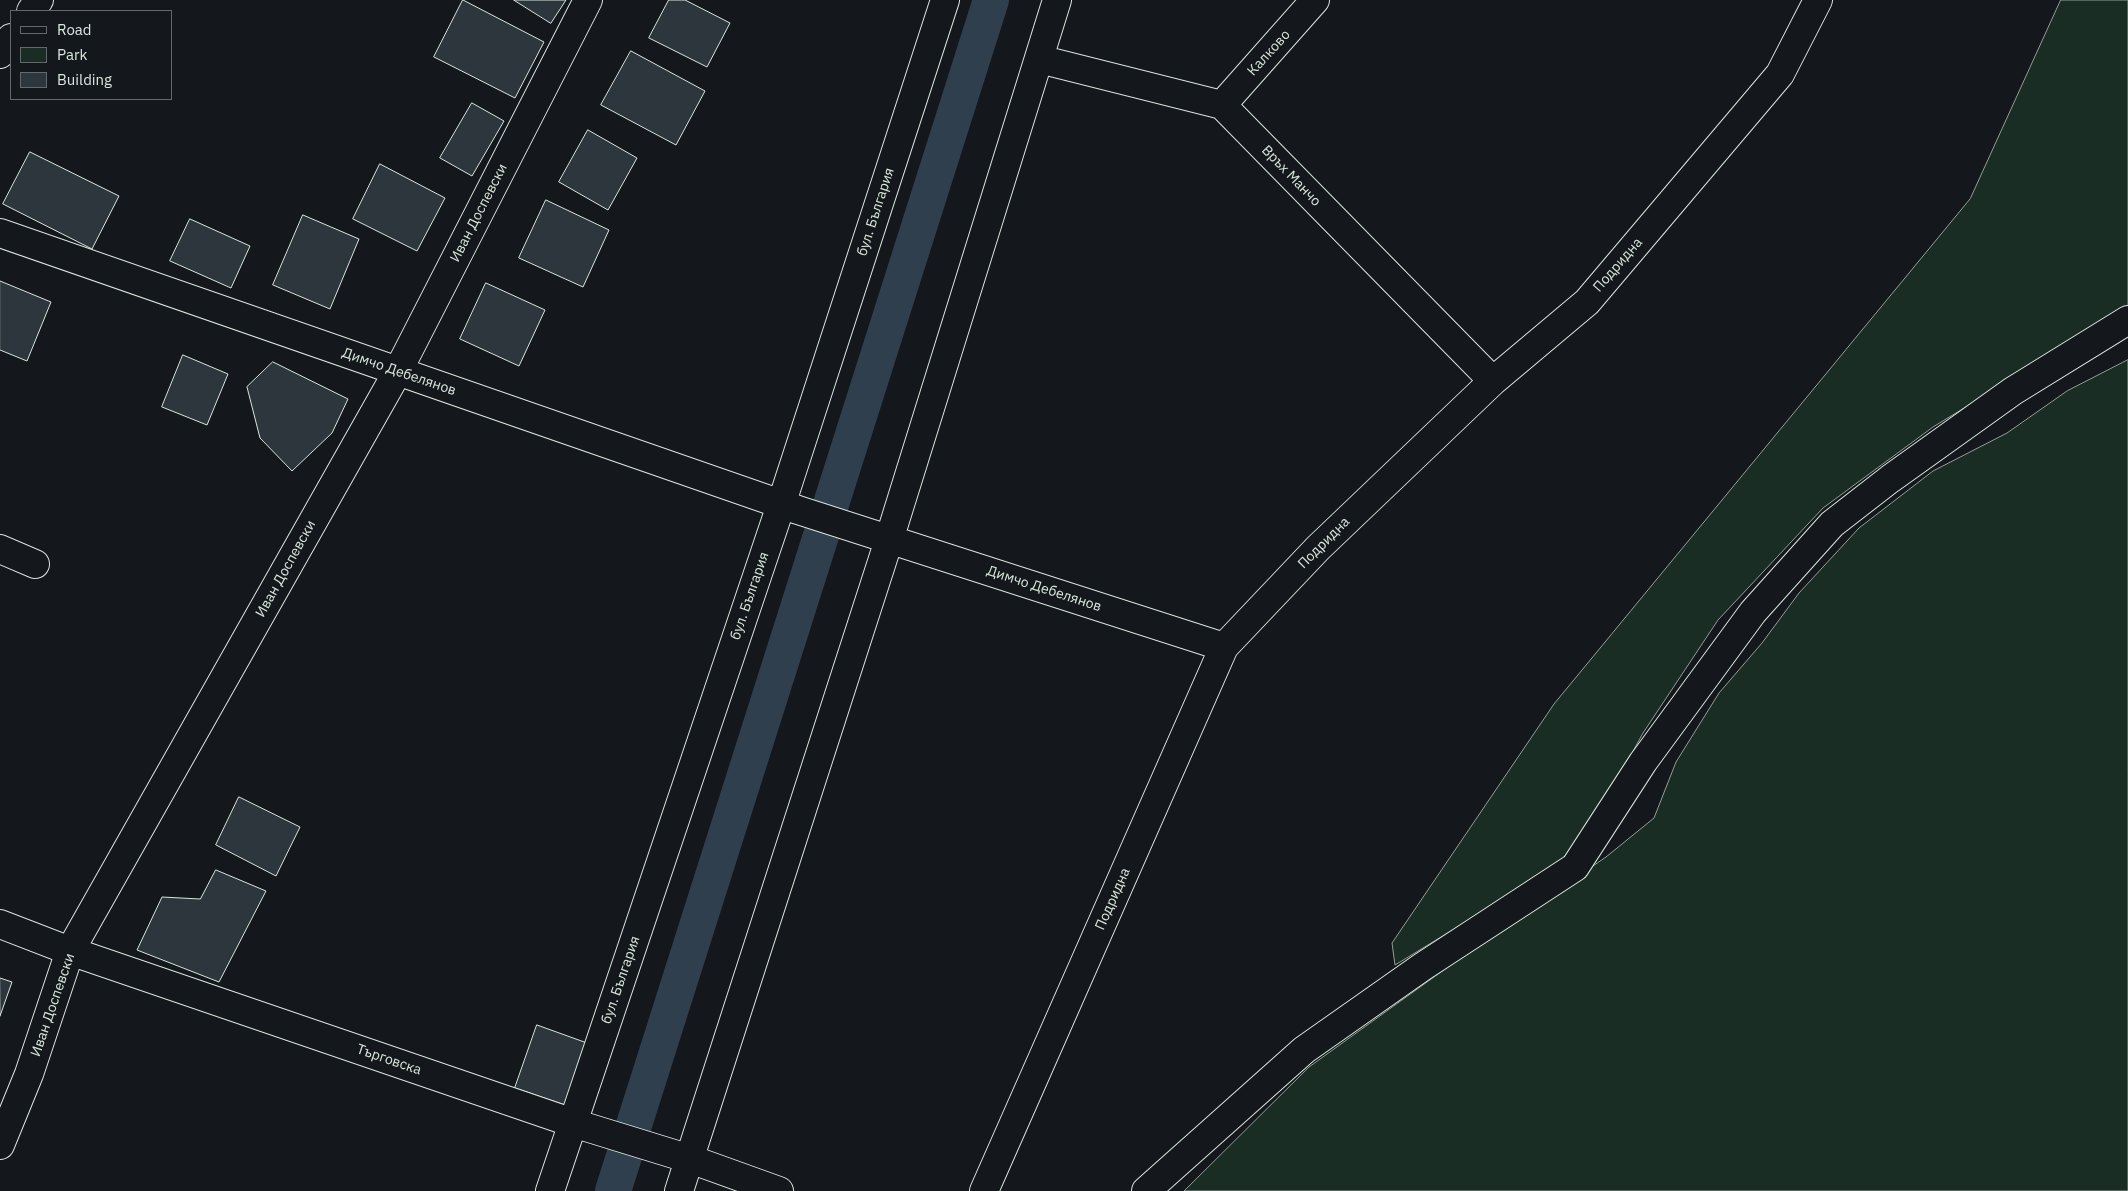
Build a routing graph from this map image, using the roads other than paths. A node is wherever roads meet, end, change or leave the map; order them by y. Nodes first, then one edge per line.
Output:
1 (39, 0) edge
2 (588, 0) edge
3 (945, 0) edge
4 (1057, 0) edge
5 (1315, 0) edge
6 (1818, 0) edge
7 (31, 10) edge
8 (10, 39) edge
9 (0, 54) edge
10 (1038, 59) junction
11 (1222, 105) junction
12 (0, 233) edge
13 (2128, 320) edge
14 (398, 371) junction
15 (1493, 381) junction
16 (790, 507) junction
17 (876, 536) junction
18 (0, 549) edge
19 (35, 564) dead end
20 (1224, 647) junction
21 (0, 924) edge
22 (70, 951) junction
23 (584, 1126) junction
24 (0, 1145) edge
25 (690, 1159) junction
26 (550, 1191) edge
27 (679, 1191) edge
28 (779, 1191) edge
29 (984, 1191) edge
30 (1146, 1191) edge

1 - 7 street
2 - 14 street, Иван Доспевски
3 - 16 street, бул. България
4 - 10 street
5 - 11 street, Калково
6 - 15 street, Подридна
8 - 9 street
10 - 11 street
10 - 17 street
11 - 15 street, Връх Манчо
12 - 14 street, Димчо Дебелянов
13 - 30 street
14 - 16 street, Димчо Дебелянов
14 - 22 street, Иван Доспевски
15 - 20 street, Подридна
16 - 17 street, Димчо Дебелянов
16 - 23 street, бул. България
17 - 20 street, Димчо Дебелянов
17 - 25 street
18 - 19 street
20 - 29 street, Подридна
21 - 22 street, Търговска
22 - 23 street, Търговска
22 - 24 street, Иван Доспевски
23 - 25 street, Търговска
23 - 26 street, бул. България
25 - 27 street
25 - 28 street, Търговска

